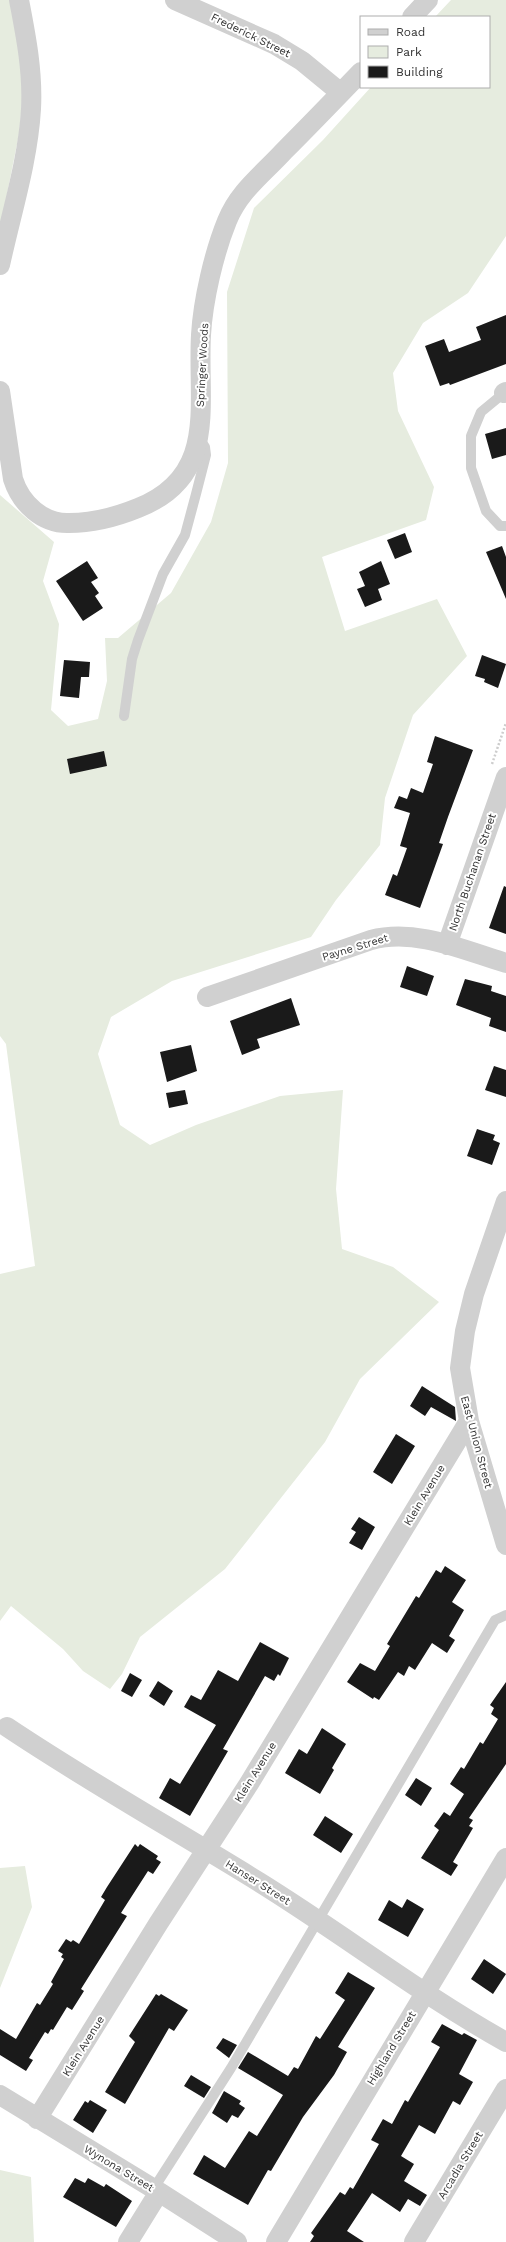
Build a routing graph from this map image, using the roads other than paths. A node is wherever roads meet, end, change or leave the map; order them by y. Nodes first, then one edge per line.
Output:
1 (19, 0) edge
2 (175, 0) edge
3 (428, 0) edge
4 (413, 16) edge
5 (360, 73) edge
6 (341, 93) junction
7 (0, 265) edge
8 (0, 391) edge
9 (505, 392) edge
10 (199, 438) junction
11 (6, 480) edge
12 (506, 526) edge
13 (124, 716) dead end
14 (506, 777) edge
15 (447, 945) junction
16 (506, 963) edge
17 (207, 997) dead end
18 (506, 1201) edge
19 (469, 1421) junction
20 (506, 1545) edge
21 (506, 1615) edge
22 (7, 1726) dead end
23 (205, 1850) junction
24 (506, 1858) edge
25 (316, 1920) junction
26 (424, 1992) junction
27 (506, 2042) edge
28 (506, 2089) edge
29 (0, 2096) edge
30 (37, 2119) junction
31 (156, 2190) junction
32 (280, 2241) edge
33 (128, 2242) edge
34 (237, 2242) edge
35 (414, 2242) edge

1 - 7 street
2 - 6 street, Frederick Street
3 - 4 street
5 - 6 street, Springer Woods
6 - 10 street, Springer Woods
8 - 11 street, Springer Woods
9 - 12 lane
10 - 11 street, Springer Woods
10 - 13 lane
14 - 15 street, North Buchanan Street
15 - 16 street, Payne Street
15 - 17 street, Payne Street
18 - 19 street, East Union Street
19 - 20 street, East Union Street
19 - 23 street, Klein Avenue
21 - 25 lane
22 - 23 street, Hanser Street
23 - 25 street, Hanser Street
23 - 30 street, Klein Avenue
24 - 26 street, Highland Street
25 - 26 street, Hanser Street
25 - 31 lane
26 - 27 street, Hanser Street
26 - 32 street, Highland Street
28 - 35 street, Arcadia Street
29 - 30 street, Wynona Street
30 - 31 street, Wynona Street
31 - 33 street
31 - 34 street, Wynona Street

